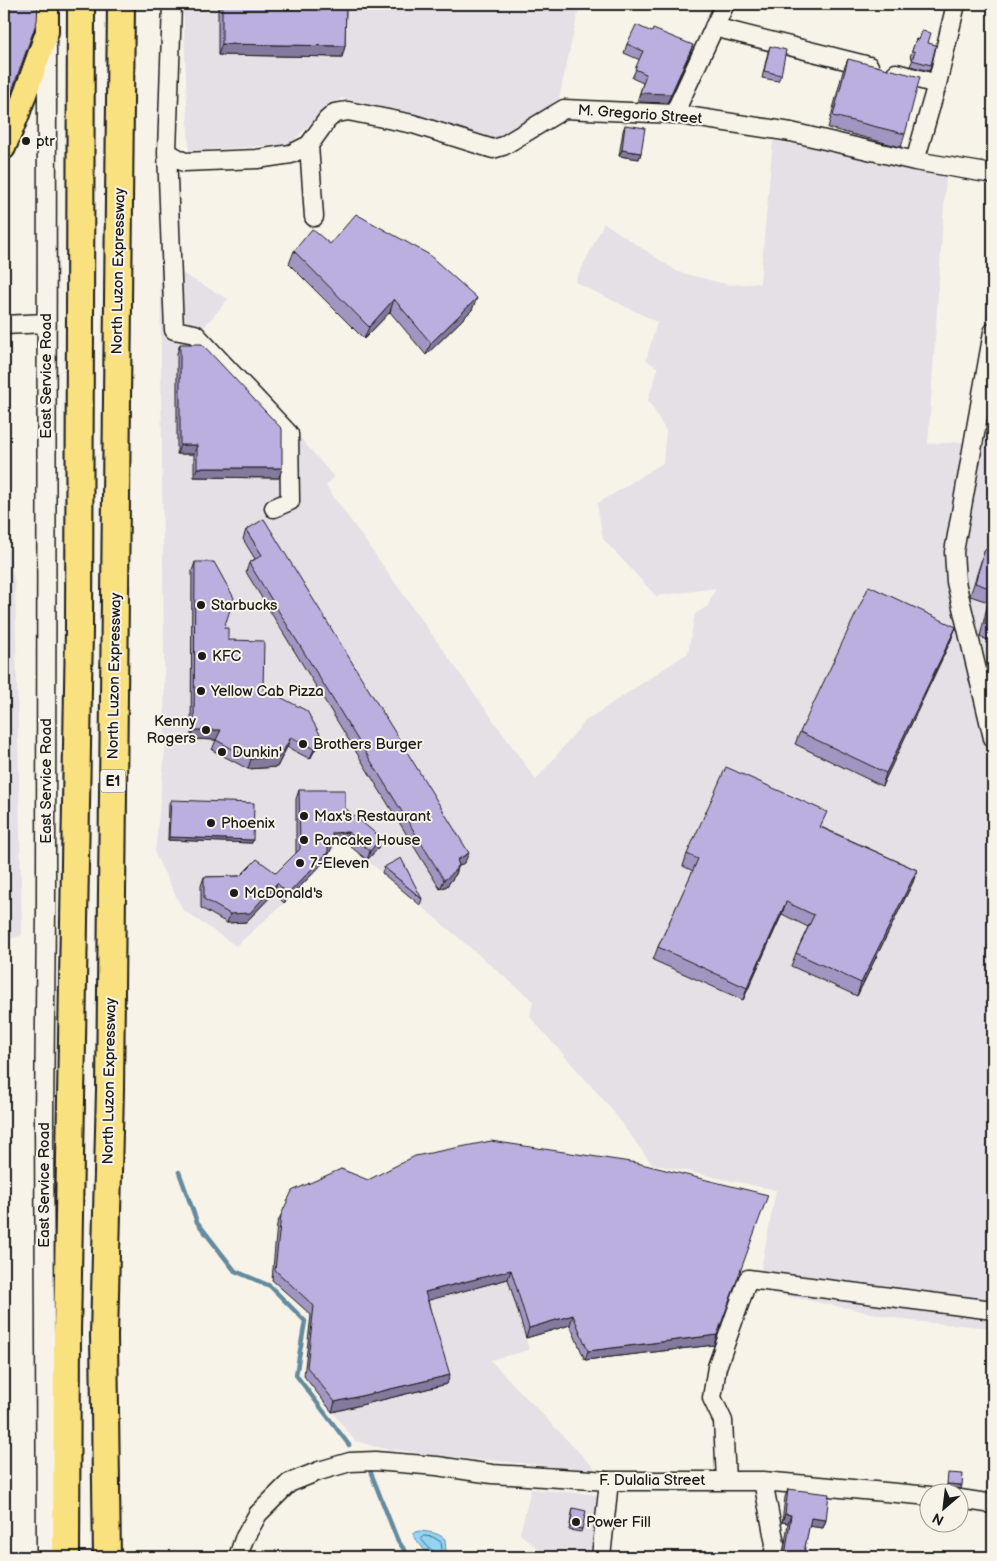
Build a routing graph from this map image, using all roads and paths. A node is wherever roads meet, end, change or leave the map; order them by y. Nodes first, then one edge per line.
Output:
1 (47, 4) edge
2 (81, 4) edge
3 (121, 4) edge
4 (172, 4) edge
5 (725, 4) edge
6 (956, 4) edge
7 (714, 27) junction
8 (47, 32) junction
9 (937, 84) junction
10 (674, 114) junction
11 (309, 145) junction
12 (4, 148) edge
13 (167, 152) junction
14 (915, 161) junction
15 (993, 174) edge
16 (314, 217) dead end
17 (46, 323) junction
18 (4, 325) edge
19 (993, 332) edge
20 (274, 508) dead end
21 (993, 738) edge
22 (993, 1310) edge
23 (726, 1480) junction
24 (609, 1481) junction
25 (763, 1481) junction
26 (920, 1495) edge
27 (970, 1501) edge
28 (993, 1504) edge
29 (106, 1526) junction
30 (46, 1557) edge
31 (66, 1557) edge
32 (107, 1557) edge
33 (115, 1557) edge
34 (238, 1557) edge
35 (601, 1557) edge
36 (773, 1557) edge

1 - 8 main road, East Service Road
2 - 31 highway
3 - 29 highway, North Luzon Expressway / E1
4 - 13 street
5 - 7 street
6 - 9 street
7 - 9 street
7 - 10 street
8 - 12 main road
8 - 17 street, East Service Road
9 - 14 street
10 - 11 street, M. Gregorio Street
10 - 14 street, M. Gregorio Street
11 - 13 street
11 - 16 street
13 - 20 street
14 - 15 street, M. Gregorio Street
17 - 18 street
17 - 30 street, East Service Road
19 - 21 street
22 - 23 street
23 - 24 street, F. Dulalia Street
23 - 25 street, F. Dulalia Street
24 - 34 street, F. Dulalia Street
24 - 35 street
25 - 26 street, F. Dulalia Street
25 - 36 street
27 - 28 street
29 - 32 highway, North Luzon Expressway / E1
29 - 33 highway

